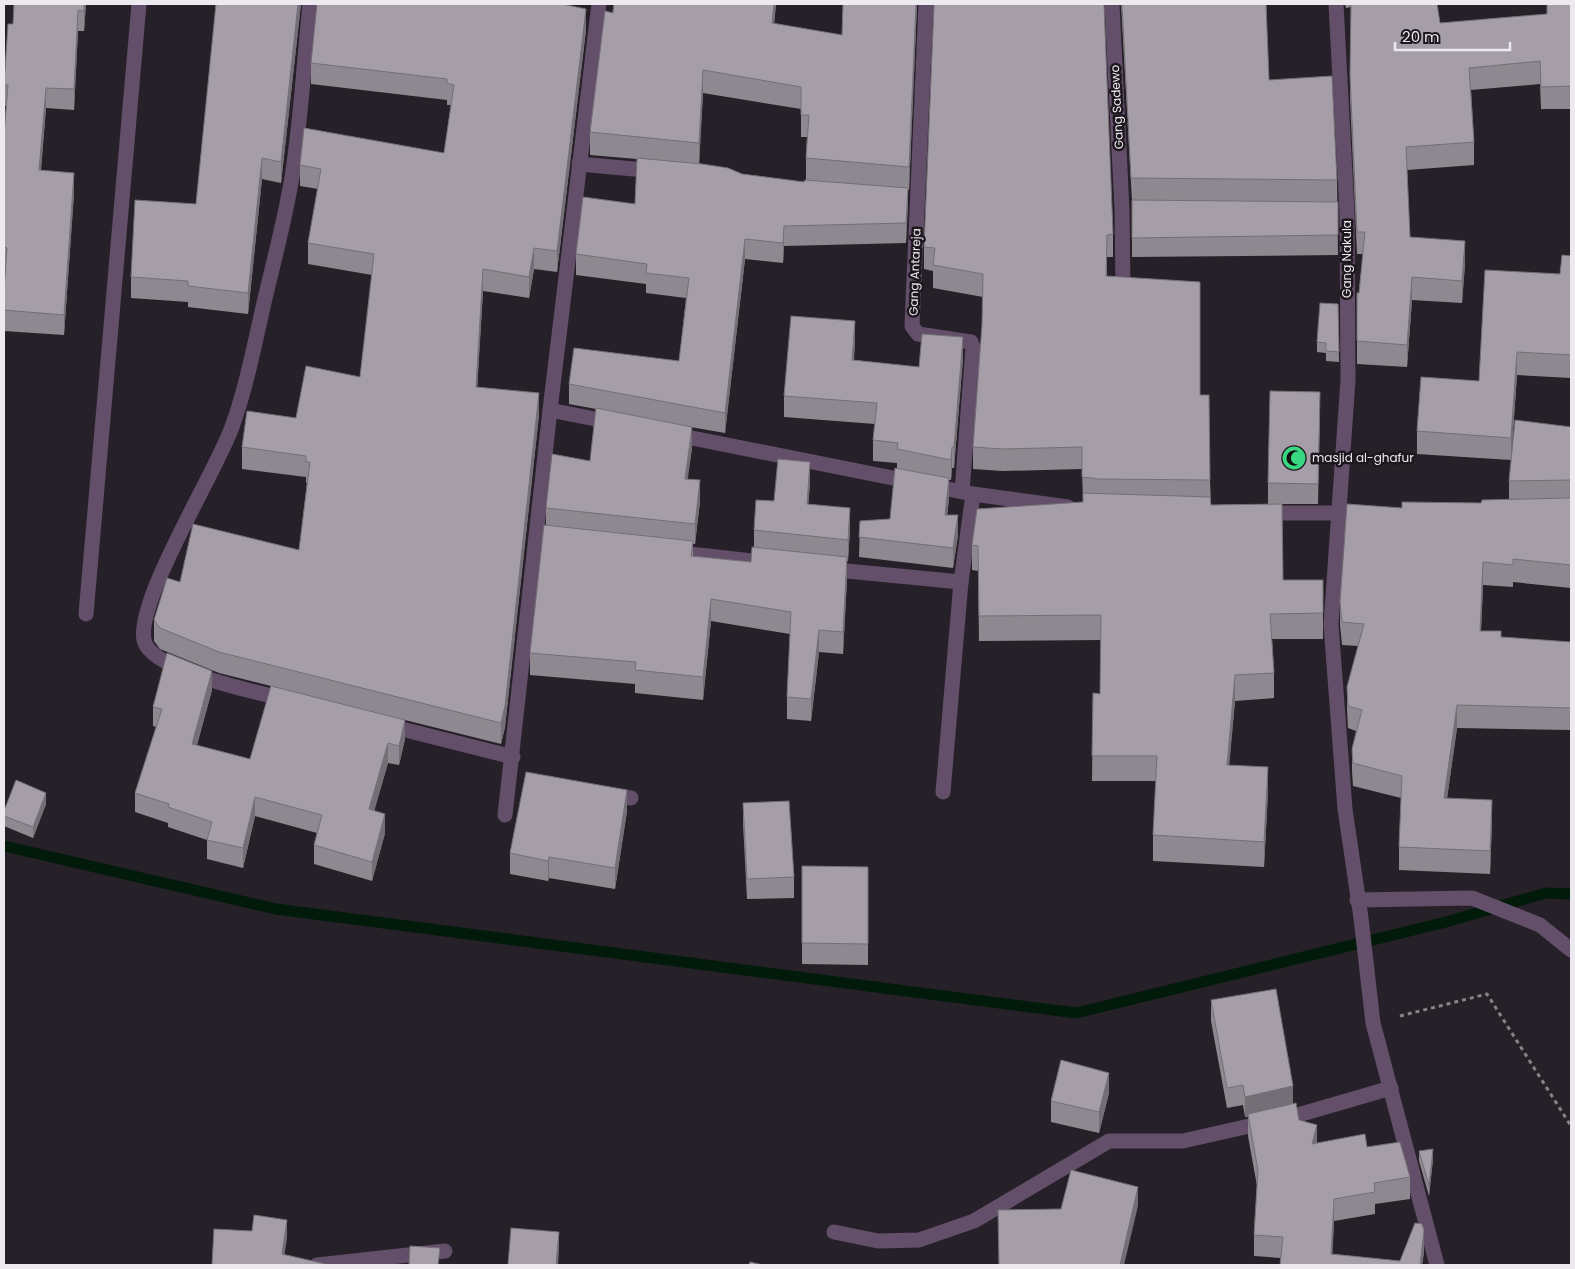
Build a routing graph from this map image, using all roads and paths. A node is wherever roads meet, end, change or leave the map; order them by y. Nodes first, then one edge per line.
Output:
1 (139, 4) edge
2 (310, 4) edge
3 (599, 4) edge
4 (926, 4) edge
5 (1112, 4) edge
6 (1336, 4) edge
7 (579, 164) junction
8 (667, 172) edge
9 (898, 199) edge
10 (918, 200) junction
11 (1122, 210) junction
12 (1142, 210) edge
13 (1328, 212) edge
14 (1347, 212) junction
15 (1122, 286) edge
16 (550, 410) junction
17 (627, 425) edge
18 (656, 431) edge
19 (968, 493) junction
20 (1079, 508) edge
21 (1243, 513) edge
22 (1378, 513) edge
23 (1340, 514) junction
24 (537, 537) junction
25 (576, 541) edge
26 (655, 550) edge
27 (782, 564) edge
28 (812, 567) edge
29 (961, 582) junction
30 (86, 614) dead end
31 (302, 704) edge
32 (370, 721) edge
33 (513, 757) junction
34 (594, 792) edge
35 (943, 792) dead end
36 (631, 798) dead end
37 (505, 815) dead end
38 (1357, 900) junction
39 (1571, 950) edge
40 (1373, 1023) junction
41 (1391, 1088) junction
42 (1571, 1126) edge
43 (834, 1232) dead end
44 (445, 1251) dead end
45 (318, 1265) edge
46 (1437, 1265) edge

1 - 30 street
2 - 31 street
3 - 7 street
4 - 10 street, Gang Antareja
5 - 11 street, Gang Sadewo
6 - 14 street, Gang Nakula
7 - 8 street
7 - 16 street
9 - 10 street
10 - 19 street, Gang Antareja
11 - 12 street
11 - 15 street, Gang Sadewo
13 - 14 street
14 - 23 street, Gang Nakula
16 - 17 street
16 - 24 street
18 - 19 street
19 - 20 street
19 - 29 street
21 - 23 street
22 - 23 street
23 - 38 street, Gang Nakula
24 - 25 street
24 - 33 street
26 - 27 street
28 - 29 street
29 - 35 street
32 - 33 street
33 - 37 street
34 - 36 street
38 - 39 street
38 - 40 street, Gang Nakula
40 - 41 street, Gang Nakula
40 - 42 path
41 - 43 street
41 - 46 street, Gang Nakula
44 - 45 street

